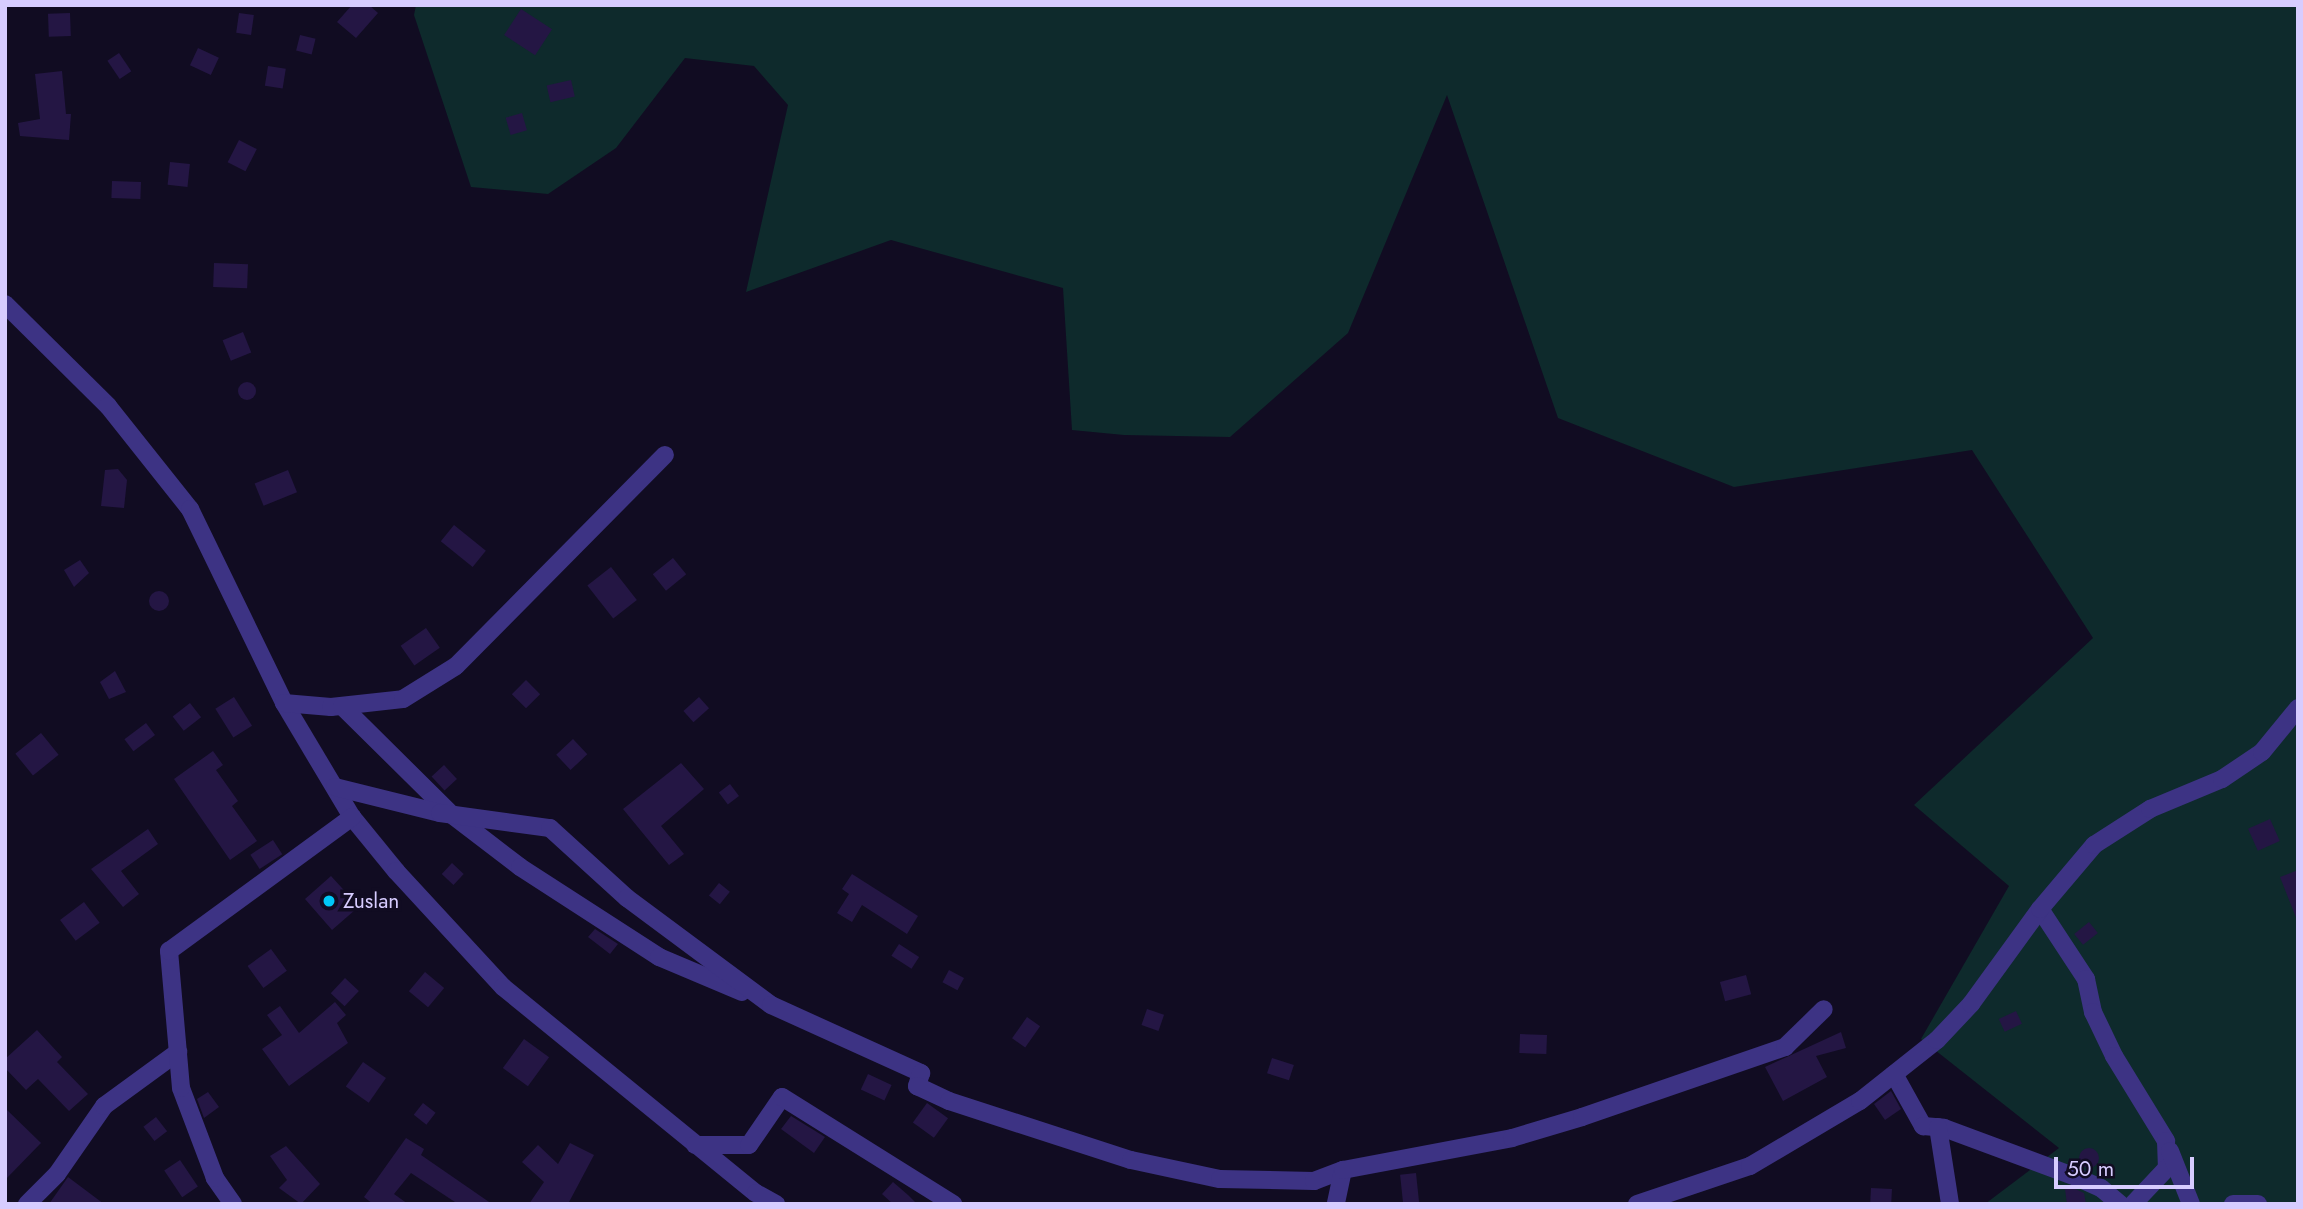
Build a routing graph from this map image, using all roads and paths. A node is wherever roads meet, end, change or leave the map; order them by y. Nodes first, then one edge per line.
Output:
1 (5, 304) edge
2 (666, 455) dead end
3 (284, 703) junction
4 (342, 706) junction
5 (2298, 708) edge
6 (335, 787) junction
7 (451, 814) junction
8 (352, 817) junction
9 (2039, 909) junction
10 (771, 1005) junction
11 (1824, 1009) dead end
12 (178, 1052) junction
13 (1894, 1074) junction
14 (1938, 1127) junction
15 (2166, 1141) junction
16 (695, 1145) junction
17 (1343, 1170) junction
18 (27, 1204) edge
19 (233, 1204) edge
20 (776, 1204) edge
21 (953, 1204) edge
22 (1336, 1204) edge
23 (1637, 1204) edge
24 (1950, 1204) edge
25 (2120, 1204) edge
26 (2133, 1204) edge
27 (2191, 1204) edge
28 (2233, 1204) edge
29 (2258, 1204) edge

1 - 3 street
2 - 4 street
3 - 4 street
3 - 6 street
4 - 7 street
5 - 9 street
6 - 7 street
6 - 8 street
7 - 10 street
7 - 10 street
8 - 12 street
8 - 16 street
9 - 13 street
9 - 15 street
10 - 17 street
11 - 17 street
12 - 18 street
12 - 19 street
13 - 14 street
13 - 23 street
14 - 24 street
14 - 25 street
15 - 26 street
15 - 27 street
16 - 20 street
16 - 21 street
17 - 22 street
28 - 29 street

